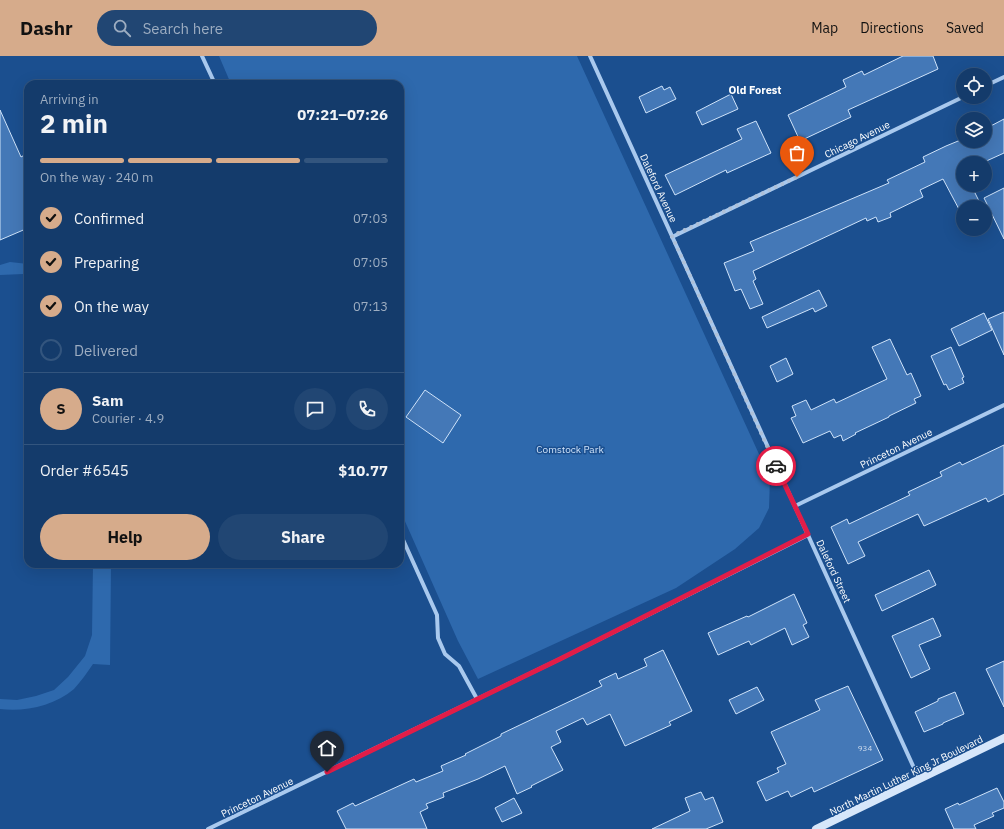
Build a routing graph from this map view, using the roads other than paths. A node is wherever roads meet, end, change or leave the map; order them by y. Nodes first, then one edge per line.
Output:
1 (202, 56) edge
2 (590, 56) edge
3 (1004, 77) edge
4 (213, 80) edge
5 (992, 83) edge
6 (956, 100) edge
7 (672, 236) junction
8 (733, 371) joint
9 (1004, 405) edge
10 (795, 506) junction
11 (808, 534) junction
12 (404, 542) edge
13 (477, 700) junction
14 (1004, 738) edge
15 (919, 779) junction
16 (218, 827) edge
17 (208, 829) edge
18 (816, 829) edge

1 - 4 street
2 - 7 street, Daleford Avenue
3 - 5 street
6 - 7 street, Chicago Avenue
7 - 8 street, Daleford Avenue
8 - 10 street, Daleford Street
9 - 10 street, Princeton Avenue
10 - 11 street, Daleford Street
11 - 13 street, Princeton Avenue
11 - 15 street, Daleford Street
12 - 13 street
13 - 16 street, Princeton Avenue
14 - 15 street, North Martin Luther King Jr Boulevard
15 - 18 street, North Martin Luther King Jr Boulevard
16 - 17 street, Princeton Avenue

